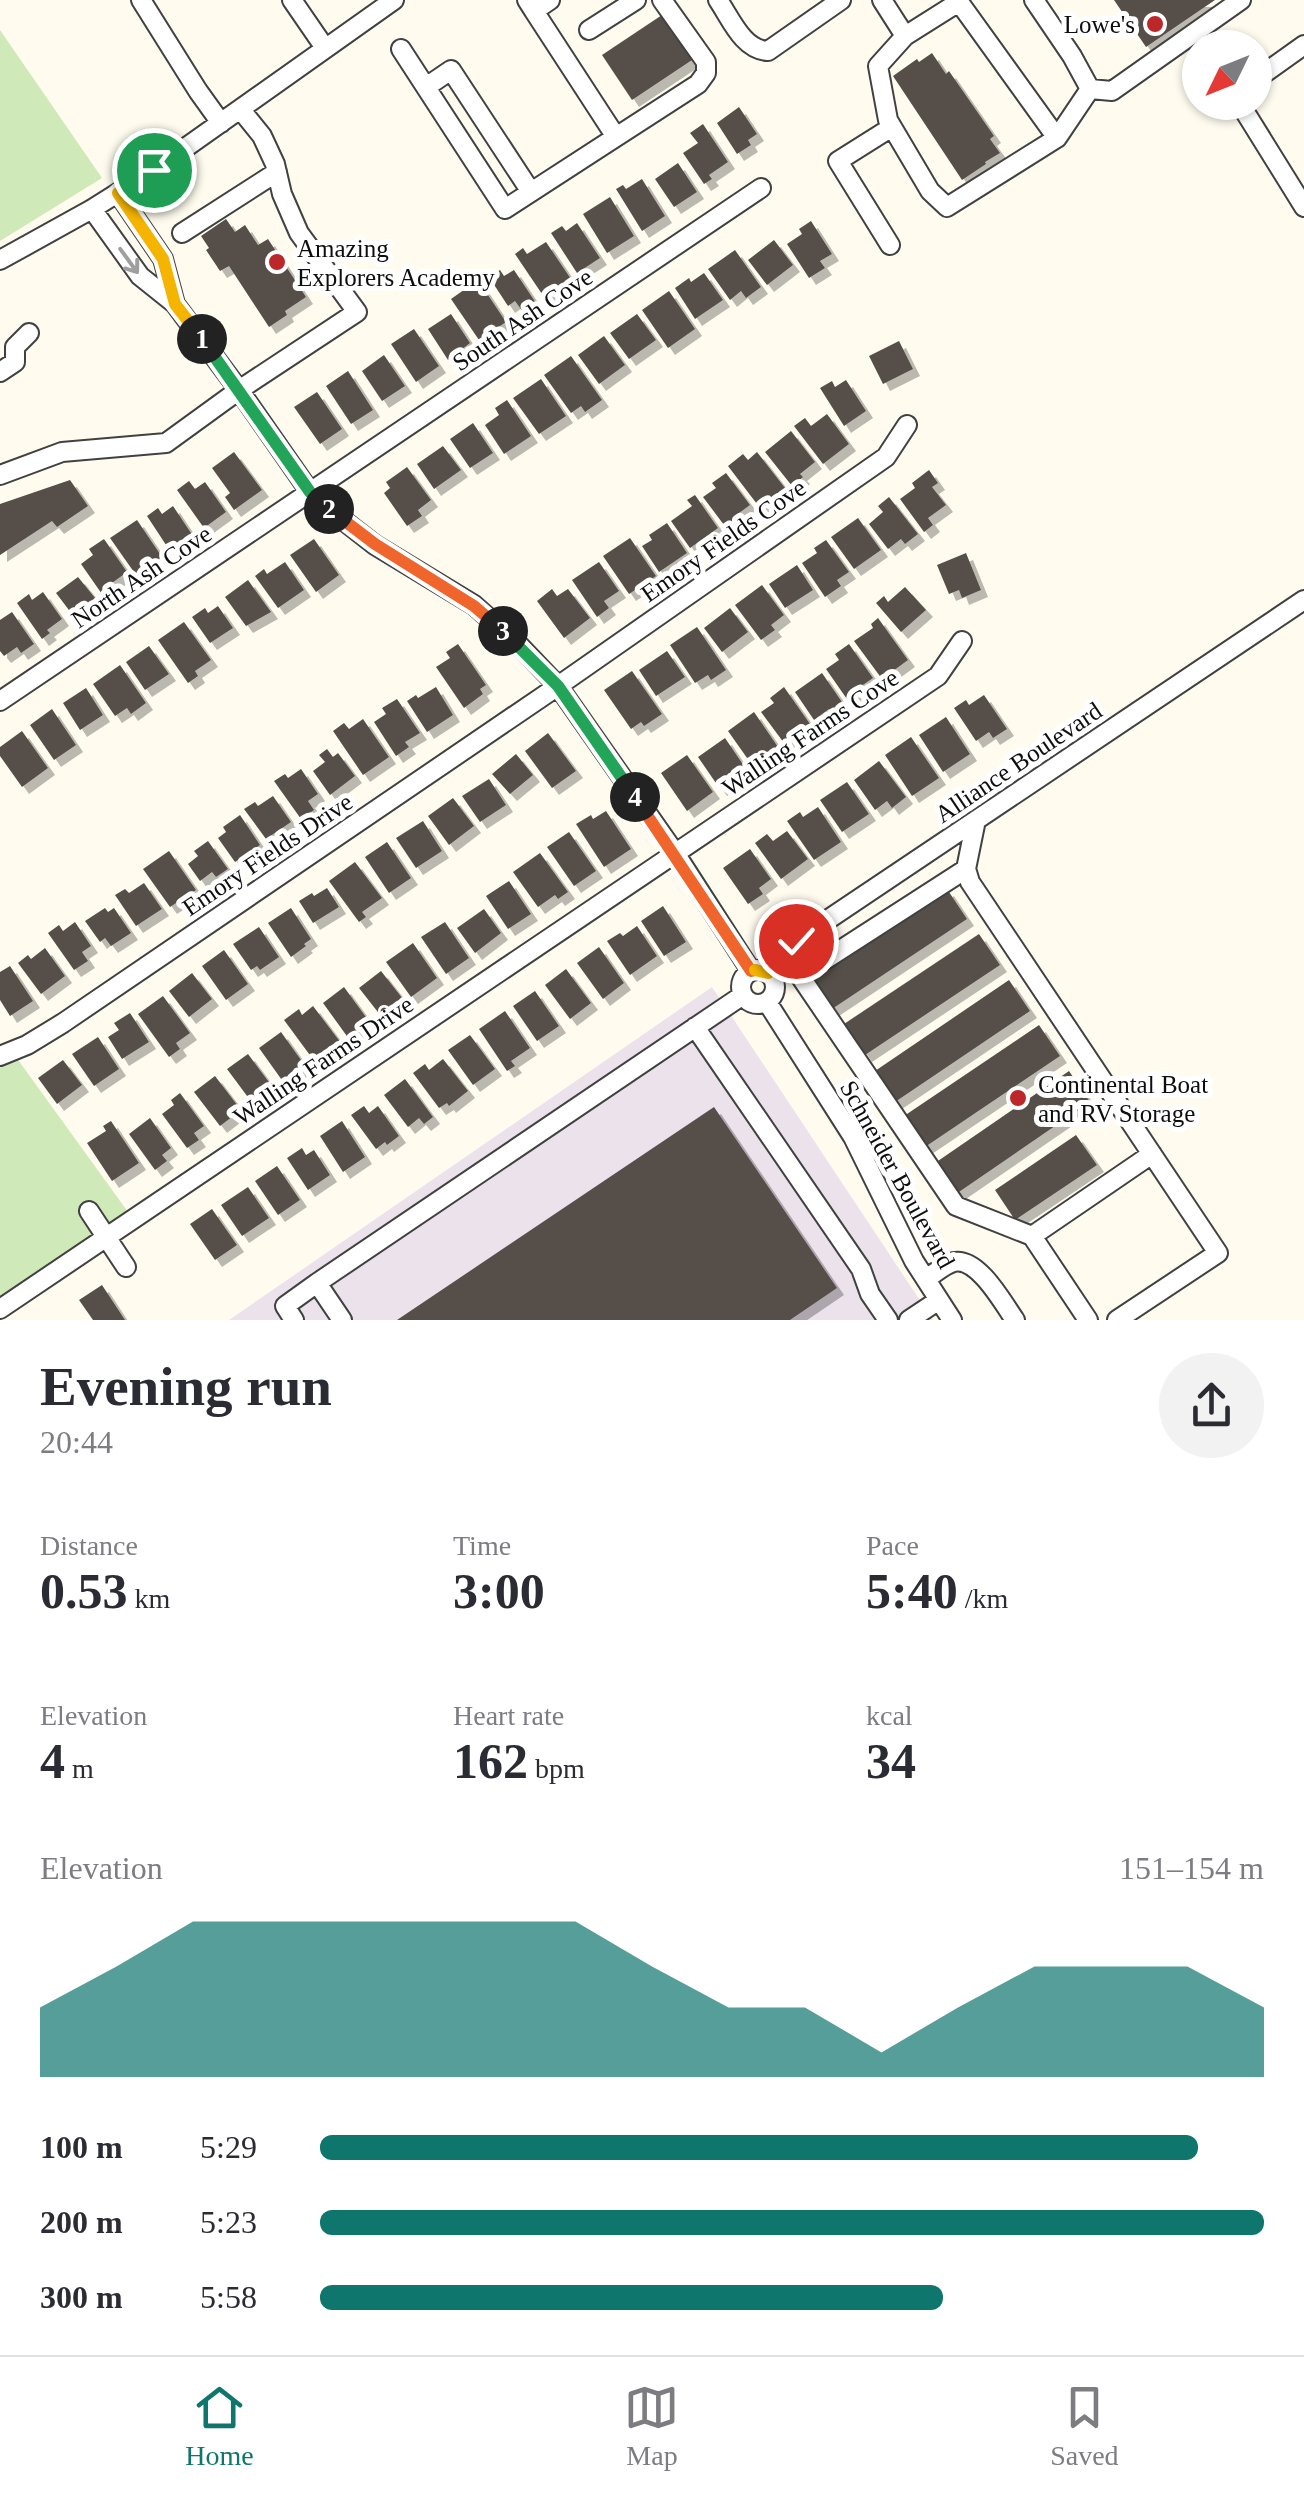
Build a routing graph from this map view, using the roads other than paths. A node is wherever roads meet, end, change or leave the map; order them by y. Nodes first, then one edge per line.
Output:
1 (142, 0) edge
2 (292, 0) edge
3 (394, 0) edge
4 (636, 0) edge
5 (662, 0) edge
6 (718, 0) edge
7 (841, 0) edge
8 (882, 0) edge
9 (1034, 0) edge
10 (1241, 0) edge
11 (537, 4) edge
12 (590, 30) dead end
13 (905, 36) junction
14 (1304, 45) edge
15 (324, 48) junction
16 (401, 49) dead end
17 (1272, 68) edge
18 (426, 86) junction
19 (1090, 88) junction
20 (240, 110) junction
21 (1250, 120) edge
22 (222, 123) junction
23 (892, 127) junction
24 (616, 137) junction
25 (1056, 138) junction
26 (277, 172) junction
27 (761, 188) dead end
28 (530, 192) junction
29 (118, 193) junction
30 (1304, 207) edge
31 (92, 209) junction
32 (182, 233) dead end
33 (890, 245) dead end
34 (0, 260) edge
35 (175, 304) junction
36 (29, 333) dead end
37 (0, 372) edge
38 (240, 390) junction
39 (907, 424) dead end
40 (0, 476) edge
41 (310, 492) junction
42 (1304, 600) edge
43 (962, 641) dead end
44 (558, 686) junction
45 (0, 701) edge
46 (976, 820) junction
47 (674, 853) junction
48 (966, 869) junction
49 (760, 972) junction
50 (742, 995) junction
51 (767, 1002) junction
52 (696, 1027) junction
53 (0, 1056) edge
54 (1152, 1154) junction
55 (88, 1210) dead end
56 (1032, 1236) junction
57 (106, 1237) junction
58 (126, 1267) dead end
59 (926, 1279) junction
60 (317, 1283) junction
61 (939, 1300) junction
62 (0, 1309) edge
63 (294, 1320) edge
64 (342, 1320) edge
65 (888, 1320) edge
66 (908, 1320) edge
67 (952, 1320) edge
68 (1015, 1320) edge
69 (1088, 1320) edge
70 (1117, 1320) edge

1 - 22 street
2 - 15 street
3 - 15 street
4 - 12 street
5 - 24 street
6 - 7 street
8 - 13 street
9 - 19 street
10 - 19 street
11 - 24 street
13 - 23 street
13 - 25 street
14 - 17 street
15 - 20 street
16 - 18 street
18 - 28 street
18 - 28 street
19 - 25 street
20 - 22 street
20 - 26 street
21 - 30 street
22 - 29 street
23 - 25 street
23 - 33 street
24 - 28 street
26 - 32 street
26 - 38 street
27 - 41 street, South Ash Cove
29 - 31 street
29 - 35 street
31 - 34 street
31 -> 35 street
35 - 38 street
36 - 37 street
38 - 40 street
38 - 41 street
39 - 44 street, Emory Fields Cove
41 - 44 street
41 - 45 street, North Ash Cove
42 - 46 street, Alliance Boulevard
43 - 47 street, Walling Farms Cove
44 - 47 street
44 - 53 street, Emory Fields Drive
46 - 48 street
46 - 49 street, Alliance Boulevard
47 - 49 street
47 - 57 street, Walling Farms Drive
48 - 54 street
48 - 56 street
49 - 50 street
49 - 51 street
50 - 51 street
50 - 52 street
51 - 59 street, Schneider Boulevard
52 - 60 street
52 - 65 street
54 - 56 street
54 - 70 street
55 - 57 street
56 - 69 street
57 - 58 street
57 - 62 street, Walling Farms Drive
59 - 61 street, Schneider Boulevard
59 - 68 street
60 - 63 street
60 - 64 street
61 - 66 street
61 - 67 street, Schneider Boulevard

